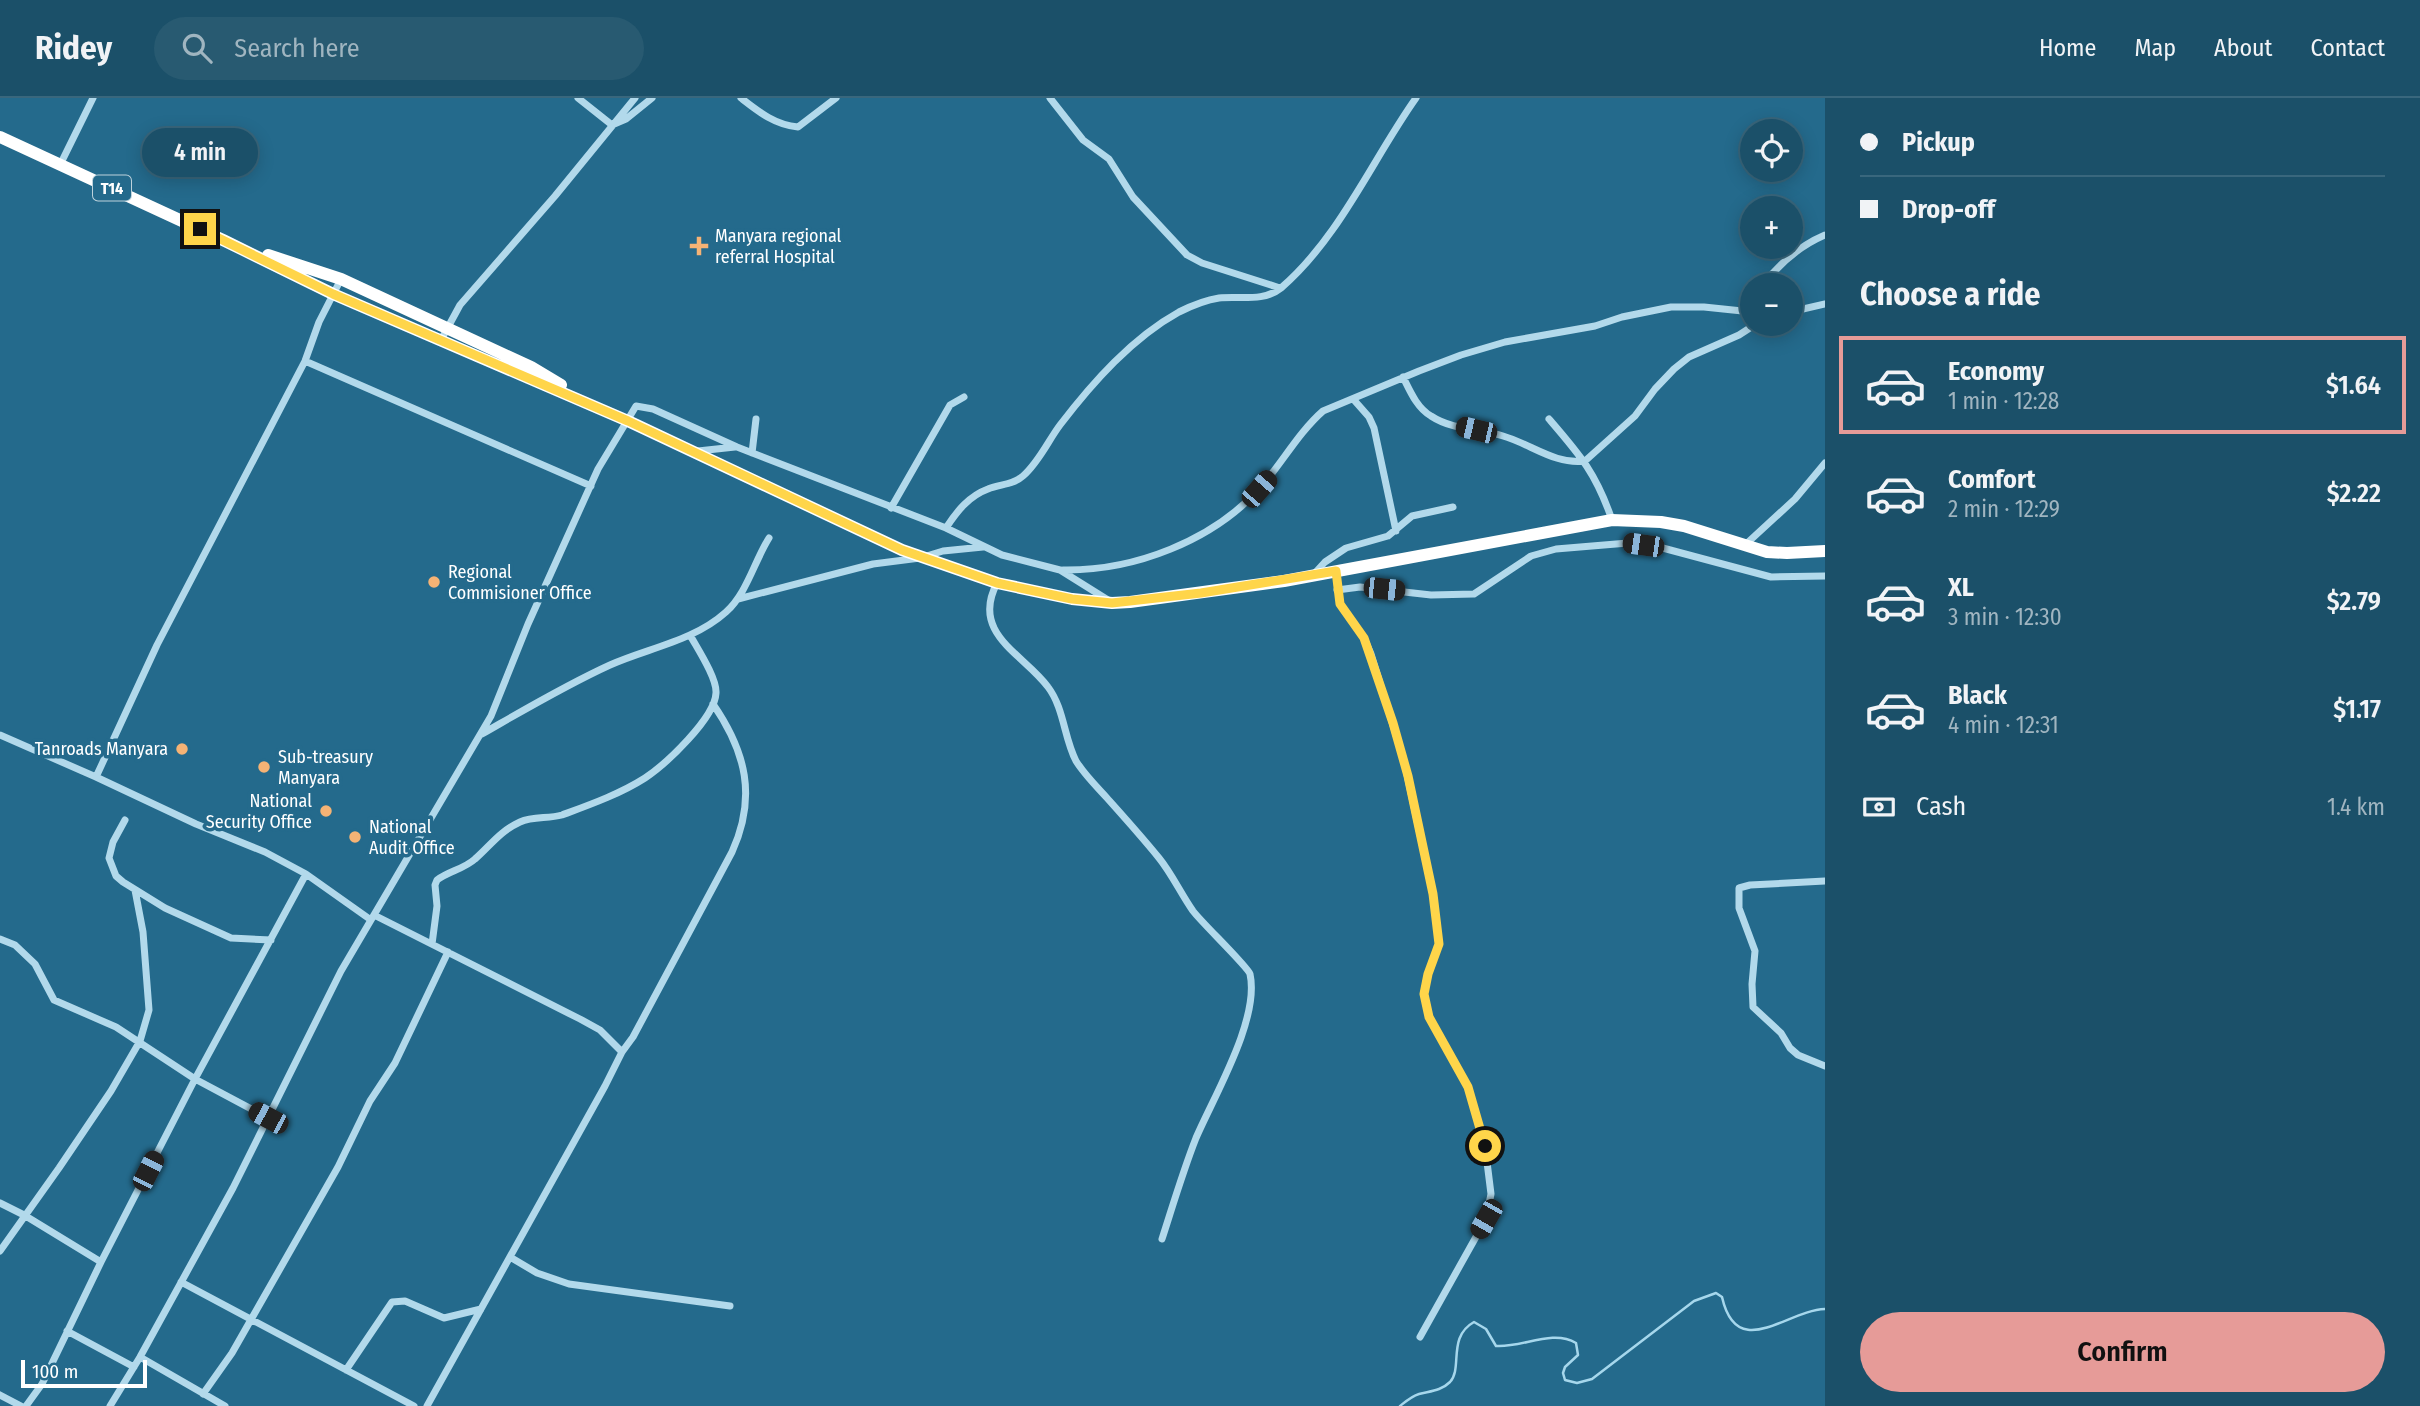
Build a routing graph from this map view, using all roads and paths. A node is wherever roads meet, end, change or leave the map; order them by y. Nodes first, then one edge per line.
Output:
1 (93, 98) edge
2 (578, 98) edge
3 (635, 98) edge
4 (652, 98) edge
5 (741, 98) edge
6 (836, 98) edge
7 (1050, 98) edge
8 (1416, 98) edge
9 (612, 125) junction
10 (0, 137) edge
11 (60, 164) junction
12 (1825, 235) edge
13 (223, 240) junction
14 (1774, 273) edge
15 (341, 279) junction
16 (1280, 288) junction
17 (333, 294) junction
18 (1825, 304) edge
19 (1803, 309) edge
20 (1740, 310) edge
21 (444, 334) junction
22 (1740, 334) edge
23 (305, 361) junction
24 (1403, 377) junction
25 (964, 397) dead end
26 (1353, 400) junction
27 (756, 418) dead end
28 (1549, 419) dead end
29 (628, 421) junction
30 (737, 447) junction
31 (694, 452) junction
32 (752, 453) junction
33 (1585, 461) junction
34 (1825, 463) edge
35 (591, 486) junction
36 (1453, 507) dead end
37 (891, 508) junction
38 (1612, 520) junction
39 (946, 527) junction
40 (1396, 531) junction
41 (769, 538) dead end
42 (1744, 546) junction
43 (983, 547) junction
44 (1825, 551) edge
45 (920, 558) junction
46 (1060, 569) junction
47 (1336, 571) junction
48 (1312, 575) junction
49 (1825, 576) edge
50 (997, 583) junction
51 (1337, 590) junction
52 (738, 600) junction
53 (1112, 603) junction
54 (690, 635) junction
55 (713, 704) junction
56 (0, 735) edge
57 (479, 735) junction
58 (96, 776) junction
59 (125, 820) dead end
60 (306, 874) junction
61 (1825, 881) edge
62 (135, 890) junction
63 (372, 917) junction
64 (0, 939) edge
65 (271, 940) junction
66 (432, 944) junction
67 (449, 952) junction
68 (141, 1041) junction
69 (622, 1052) junction
70 (1825, 1066) edge
71 (195, 1079) junction
72 (268, 1118) junction
73 (0, 1203) edge
74 (24, 1215) junction
75 (1162, 1239) dead end
76 (0, 1251) edge
77 (510, 1257) junction
78 (101, 1262) junction
79 (181, 1282) junction
80 (730, 1306) dead end
81 (481, 1309) junction
82 (251, 1319) junction
83 (67, 1331) junction
84 (1419, 1337) dead end
85 (140, 1357) junction
86 (134, 1367) junction
87 (346, 1370) junction
88 (203, 1394) junction
89 (0, 1395) edge
90 (23, 1406) edge
91 (110, 1406) edge
92 (225, 1406) edge
93 (414, 1406) edge
94 (427, 1406) edge

1 - 11 street
2 - 9 street
3 - 9 street
4 - 9 street
5 - 6 street
7 - 16 street
8 - 16 street
9 - 21 street
10 - 11 highway, T14
11 - 13 highway, T14
12 - 14 street
13 - 15 highway, T14
13 - 17 highway, T14
15 - 17 street
15 - 21 highway, T14
16 - 39 street
17 - 21 highway, T14
17 - 23 street
18 - 19 street
20 - 24 street
21 - 29 highway, T14
22 - 33 street
23 - 35 street
23 - 58 street
24 - 26 street
24 - 33 street
25 - 37 street
26 - 40 street
26 - 46 street
27 - 32 street
28 - 33 street
29 - 30 street
29 - 31 highway, T14
29 - 35 street
30 - 31 street
30 - 32 street
31 - 45 highway, T14
32 - 37 street
33 - 38 street
34 - 42 street
35 - 57 street
36 - 40 street
37 - 39 street
38 - 42 highway, T14
38 - 47 highway, T14
39 - 43 street
40 - 48 street
41 - 52 street
42 - 44 highway, T14
43 - 45 street
43 - 46 street
45 - 50 highway, T14
45 - 52 street
46 - 53 street
47 - 48 highway, T14
47 - 51 street
48 - 53 highway, T14
49 - 51 street
50 - 53 highway, T14
50 - 75 street
51 - 84 street
52 - 54 street
54 - 55 street
54 - 57 street
55 - 66 street
55 - 69 street
56 - 58 street
57 - 63 street
58 - 60 street
59 - 62 street
60 - 63 street
60 - 65 street
61 - 70 street
62 - 65 street
62 - 68 street
63 - 66 street
63 - 72 street
64 - 68 street
65 - 71 street
66 - 67 street
67 - 69 street
67 - 82 street
68 - 71 street
68 - 74 street
69 - 77 street
71 - 72 street
71 - 78 street
72 - 79 street
73 - 74 street
74 - 76 street
74 - 78 street
77 - 80 street
77 - 81 street
78 - 83 street
79 - 82 street
79 - 85 street
81 - 87 street
81 - 94 street
82 - 87 street
82 - 88 street
83 - 86 street
83 - 90 street
85 - 86 street
85 - 88 street
86 - 91 street
87 - 93 street
88 - 92 street
89 - 90 street

